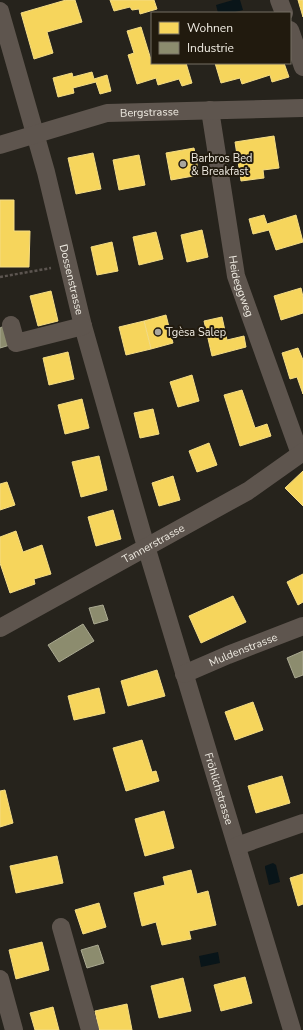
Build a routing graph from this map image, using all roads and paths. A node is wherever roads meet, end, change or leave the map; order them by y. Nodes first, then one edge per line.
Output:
1 (279, 0) edge
2 (0, 11) edge
3 (284, 12) edge
4 (291, 33) edge
5 (303, 67) edge
6 (303, 108) edge
7 (210, 110) junction
8 (35, 134) junction
9 (0, 145) edge
10 (68, 265) junction
11 (0, 277) edge
12 (11, 325) dead end
13 (83, 326) junction
14 (302, 453) edge
15 (146, 548) junction
16 (303, 626) edge
17 (0, 628) edge
18 (184, 674) junction
19 (303, 823) edge
20 (237, 846) junction
21 (61, 927) dead end
22 (0, 979) edge
23 (14, 1030) edge
24 (90, 1030) edge
25 (292, 1030) edge

1 - 3 street
2 - 8 street, Dossenstrasse
4 - 5 street
6 - 7 street, Bergstrasse
7 - 8 street, Bergstrasse
7 - 14 street, Heideggweg
8 - 9 street, Bergstrasse
8 - 10 street, Dossenstrasse
10 - 11 path
10 - 13 street, Dossenstrasse
12 - 13 street
13 - 15 street, Dossenstrasse
14 - 15 street, Tannerstrasse
15 - 17 street, Tannerstrasse
15 - 18 street, Fröhlichstrasse
16 - 18 street, Muldenstrasse
18 - 20 street, Fröhlichstrasse
19 - 20 street
20 - 25 street, Fröhlichstrasse
21 - 24 street
22 - 23 street

